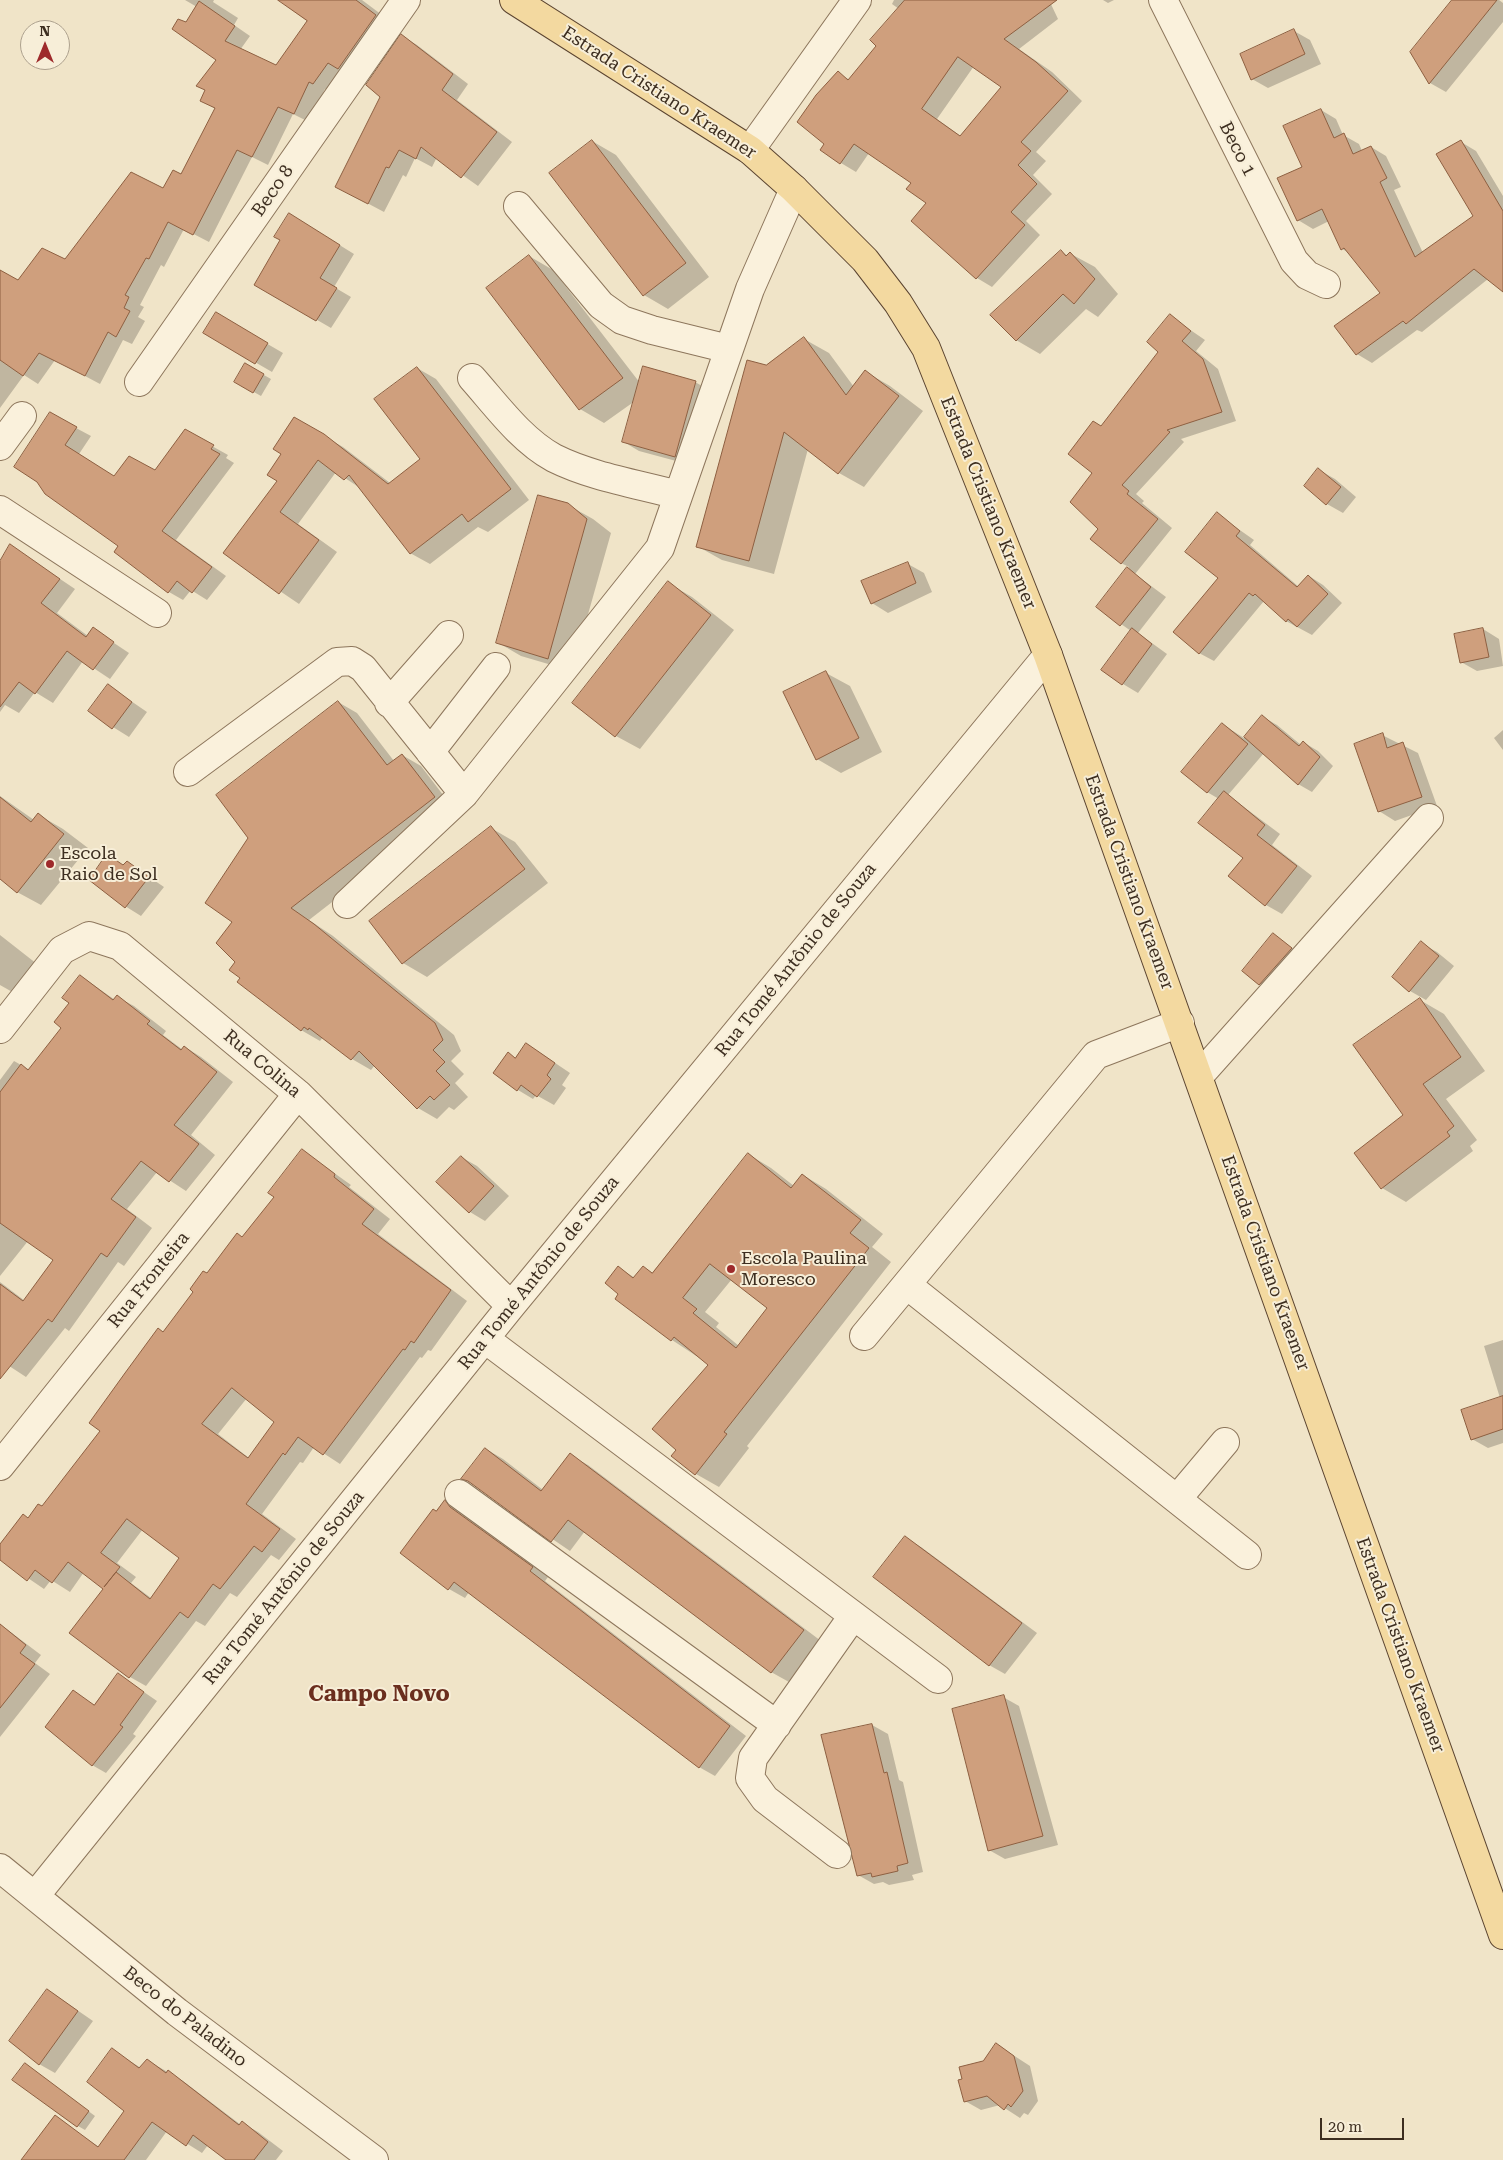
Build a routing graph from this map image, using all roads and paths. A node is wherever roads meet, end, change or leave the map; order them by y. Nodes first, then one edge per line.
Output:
1 (406, 0) edge
2 (514, 0) edge
3 (857, 0) edge
4 (1163, 0) edge
5 (750, 150) junction
6 (794, 189) junction
7 (518, 206) dead end
8 (1326, 284) dead end
9 (729, 349) junction
10 (472, 378) dead end
11 (139, 382) dead end
12 (22, 416) dead end
13 (0, 446) edge
14 (678, 495) junction
15 (0, 510) edge
16 (157, 613) dead end
17 (450, 635) dead end
18 (1048, 655) junction
19 (496, 667) dead end
20 (389, 703) junction
21 (430, 752) junction
22 (188, 772) dead end
23 (464, 794) junction
24 (1429, 818) dead end
25 (347, 904) dead end
26 (1180, 1023) junction
27 (0, 1028) edge
28 (1199, 1076) junction
29 (298, 1094) junction
30 (907, 1284) junction
31 (511, 1306) junction
32 (864, 1336) dead end
33 (485, 1339) junction
34 (1225, 1442) dead end
35 (0, 1466) edge
36 (459, 1494) dead end
37 (1177, 1499) junction
38 (1247, 1555) dead end
39 (853, 1616) junction
40 (938, 1679) dead end
41 (777, 1725) junction
42 (837, 1854) dead end
43 (0, 1868) edge
44 (35, 1896) junction
45 (1503, 1935) edge
46 (374, 2160) edge

1 - 11 street, Beco 8
2 - 5 main road, Estrada Cristiano Kraemer
3 - 5 street
4 - 8 street, Beco 1
5 - 6 main road, Estrada Cristiano Kraemer
6 - 9 street
6 - 18 main road, Estrada Cristiano Kraemer
7 - 9 street
9 - 14 street
10 - 14 street
12 - 13 street
14 - 23 street
15 - 16 street
17 - 20 street
18 - 26 main road, Estrada Cristiano Kraemer
18 - 31 street, Rua Tomé Antônio de Souza
19 - 21 street
20 - 21 street
20 - 22 street
21 - 23 street
23 - 25 street
24 - 28 street
26 - 28 main road, Estrada Cristiano Kraemer
26 - 30 street
27 - 29 street, Rua Colina
28 - 45 main road, Estrada Cristiano Kraemer
29 - 31 street, Rua Colina
29 - 35 street, Rua Fronteira
30 - 32 street
30 - 37 street
31 - 33 street, Rua Tomé Antônio de Souza
33 - 39 street
33 - 44 street, Rua Tomé Antônio de Souza
34 - 37 street
36 - 41 street
37 - 38 street
39 - 40 street
39 - 41 street
41 - 42 street
43 - 44 street, Beco do Paladino
44 - 46 street, Beco do Paladino

